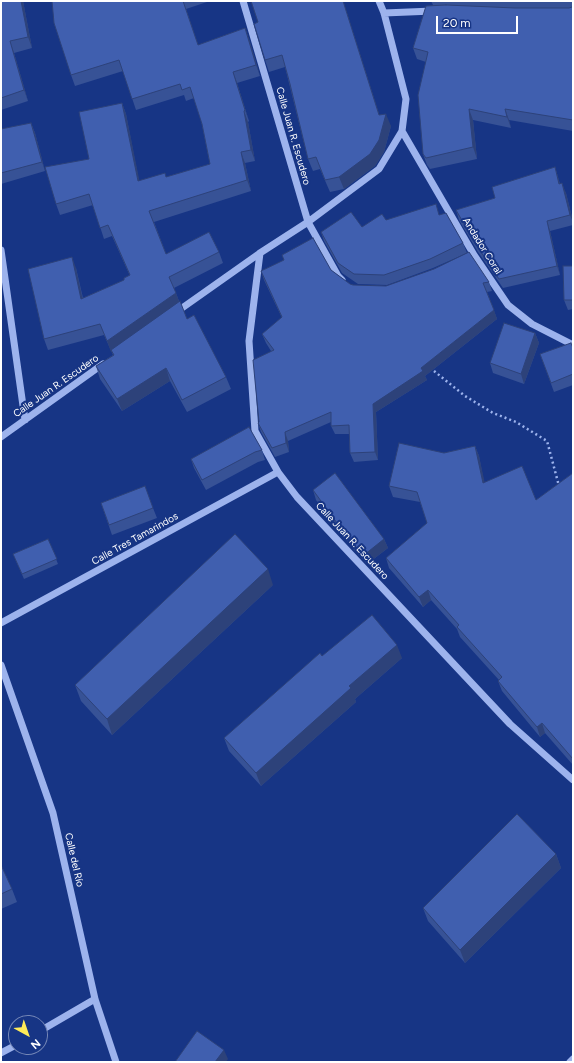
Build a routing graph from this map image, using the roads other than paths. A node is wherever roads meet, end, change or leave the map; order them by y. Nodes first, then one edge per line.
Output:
1 (243, 1) edge
2 (380, 1) edge
3 (442, 11) edge
4 (384, 13) junction
5 (402, 131) junction
6 (308, 222) junction
7 (1, 250) edge
8 (260, 253) junction
9 (350, 285) edge
10 (171, 316) edge
11 (573, 345) edge
12 (107, 362) edge
13 (25, 420) junction
14 (1, 437) edge
15 (278, 472) junction
16 (1, 623) edge
17 (1, 665) edge
18 (573, 780) edge
19 (95, 999) junction
20 (48, 1026) edge
21 (573, 1059) edge
22 (116, 1062) edge
23 (570, 1062) edge

1 - 6 street, Calle Juan R. Escudero
2 - 4 street
3 - 4 street
4 - 5 street
5 - 6 street
5 - 11 street, Andador Coral
6 - 8 street
6 - 9 street, Calle Juan R. Escudero
7 - 13 street
8 - 10 street
8 - 15 street, Calle Juan R. Escudero
12 - 13 street, Calle Juan R. Escudero
13 - 14 street, Calle Juan R. Escudero
15 - 16 street, Calle Tres Tamarindos
15 - 18 street, Calle Juan R. Escudero
17 - 19 street, Calle del Río
19 - 20 street
19 - 22 street, Calle del Río
21 - 23 street

